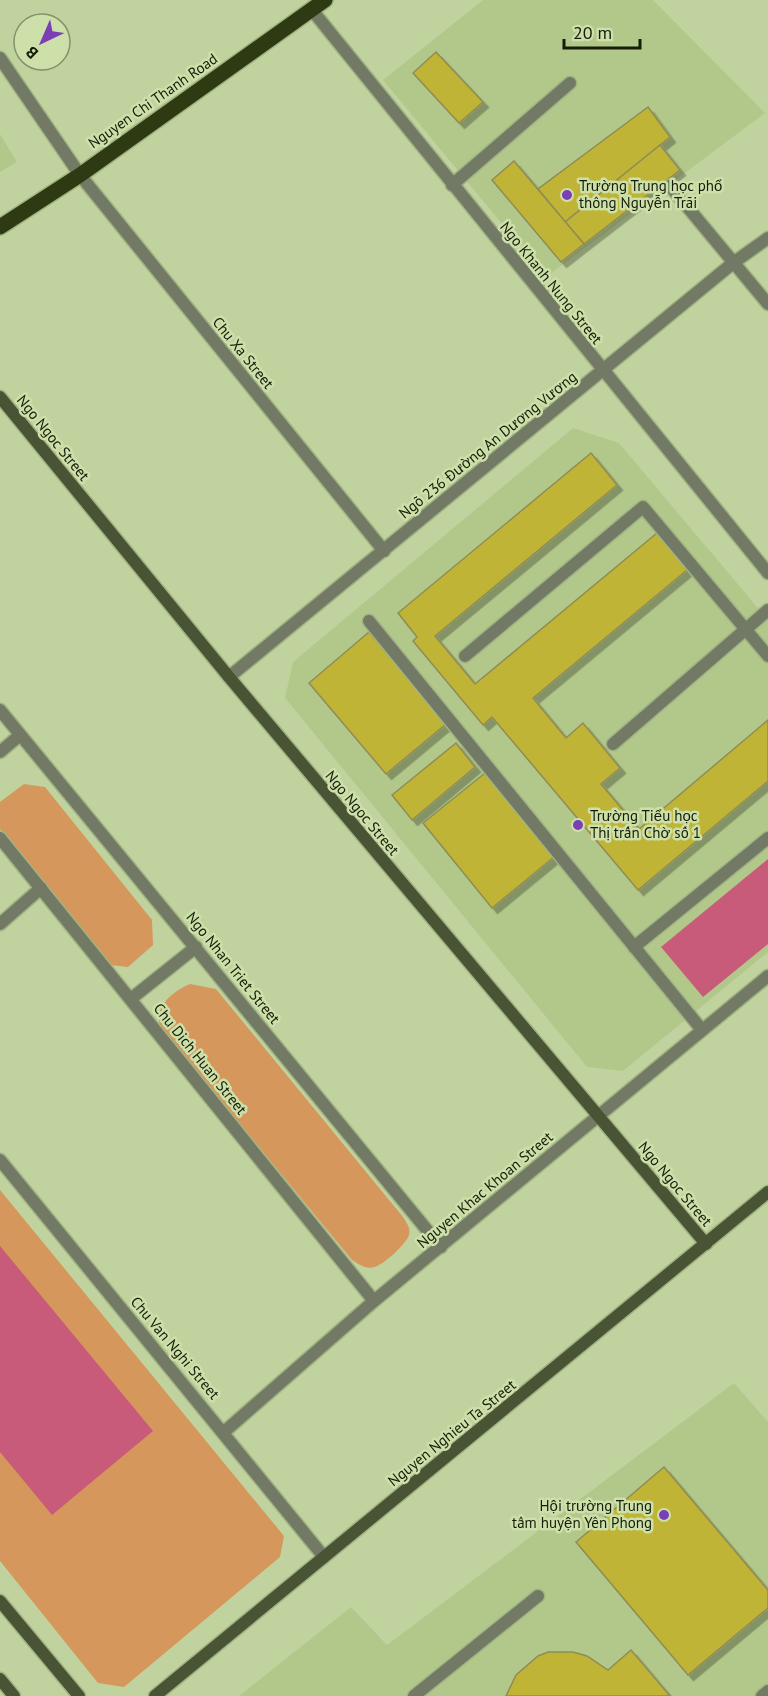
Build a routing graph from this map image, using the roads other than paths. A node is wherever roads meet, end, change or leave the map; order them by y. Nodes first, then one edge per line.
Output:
1 (325, 0) edge
2 (312, 10) junction
3 (0, 58) edge
4 (570, 83) dead end
5 (80, 175) junction
6 (452, 185) junction
7 (670, 186) dead end
8 (0, 227) edge
9 (768, 238) edge
10 (733, 263) junction
11 (768, 304) edge
12 (602, 371) junction
13 (2, 405) edge
14 (384, 550) junction
15 (768, 573) edge
16 (768, 610) edge
17 (369, 621) dead end
18 (746, 629) junction
19 (465, 656) dead end
20 (768, 656) edge
21 (229, 677) junction
22 (0, 710) edge
23 (20, 735) junction
24 (613, 744) dead end
25 (0, 752) edge
26 (0, 838) edge
27 (768, 838) edge
28 (41, 888) junction
29 (0, 924) edge
30 (196, 947) junction
31 (634, 947) junction
32 (768, 976) edge
33 (132, 998) junction
34 (702, 1030) junction
35 (597, 1116) junction
36 (0, 1160) edge
37 (768, 1192) edge
38 (706, 1244) junction
39 (441, 1247) junction
40 (374, 1301) junction
41 (224, 1432) junction
42 (324, 1557) junction
43 (538, 1596) dead end
44 (0, 1601) edge
45 (0, 1679) edge
46 (768, 1691) edge
47 (14, 1696) edge
48 (79, 1696) edge
49 (155, 1696) edge
50 (414, 1696) edge
51 (762, 1696) edge

1 - 2 main road, Nguyen Chi Thanh Road
2 - 5 main road, Nguyen Chi Thanh Road
2 - 6 street, Ngo Khanh Nung Street
3 - 5 street, Chu Xa Street
4 - 6 street
5 - 8 main road, Nguyen Chi Thanh Road
5 - 14 street, Chu Xa Street
6 - 12 street, Ngo Khanh Nung Street
7 - 10 street
9 - 10 street, Ngõ 236 Đường An Dương Vương
10 - 11 street
10 - 12 street, Ngõ 236 Đường An Dương Vương
12 - 14 street, Ngõ 236 Đường An Dương Vương
12 - 15 street, Ngo Khanh Nung Street
13 - 21 street, Ngo Ngoc Street
14 - 21 street, Ngõ 236 Đường An Dương Vương
16 - 18 street
17 - 31 street
18 - 19 street
18 - 20 street
18 - 24 street
21 - 35 street, Ngo Ngoc Street
22 - 23 street, Ngo Nhan Triet Street
23 - 25 street
23 - 30 street, Ngo Nhan Triet Street
26 - 28 street, Chu Dich Huan Street
27 - 31 street
28 - 29 street
28 - 33 street, Chu Dich Huan Street
30 - 33 street
30 - 39 street, Ngo Nhan Triet Street
31 - 34 street
32 - 34 street, Nguyen Khac Khoan Street
33 - 40 street, Chu Dich Huan Street
34 - 35 street, Nguyen Khac Khoan Street
35 - 38 street, Ngo Ngoc Street
35 - 39 street, Nguyen Khac Khoan Street
36 - 41 street, Chu Van Nghi Street
37 - 38 street, Nguyen Nghieu Ta Street
38 - 42 street, Nguyen Nghieu Ta Street
39 - 40 street, Nguyen Khac Khoan Street
40 - 41 street, Nguyen Khac Khoan Street
41 - 42 street, Chu Van Nghi Street
42 - 49 street, Nguyen Nghieu Ta Street
43 - 50 street
44 - 48 street
45 - 47 street
46 - 51 street

